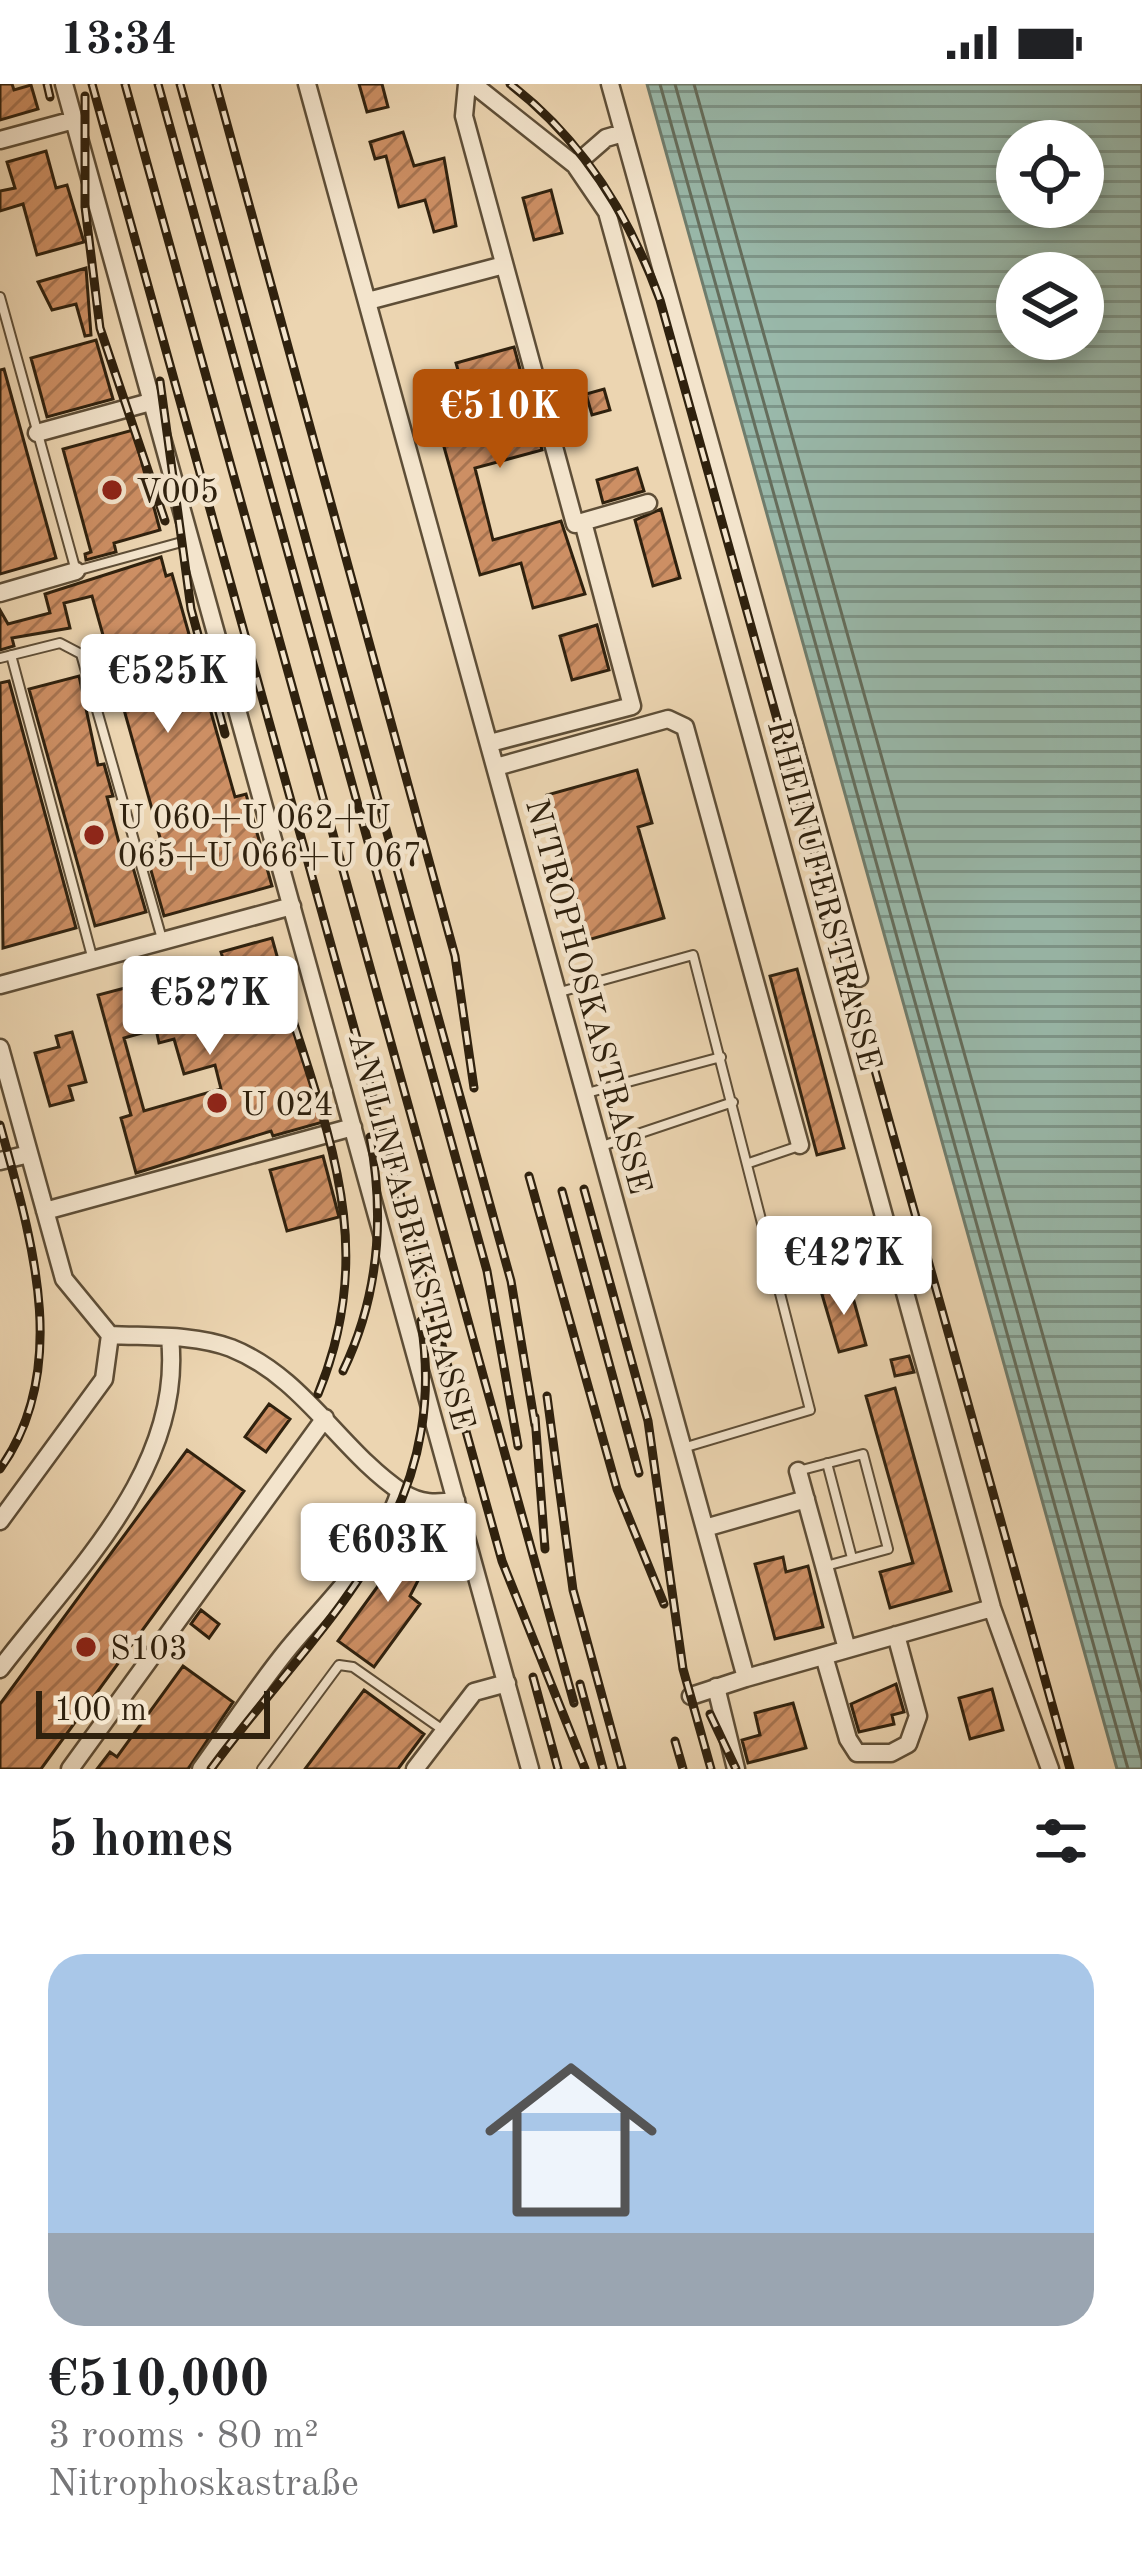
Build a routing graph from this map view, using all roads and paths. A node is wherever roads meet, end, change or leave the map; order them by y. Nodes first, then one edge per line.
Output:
1 (64, 84) edge
2 (308, 84) edge
3 (470, 84) edge
4 (610, 84) edge
5 (74, 120) junction
6 (623, 133) junction
7 (0, 140) edge
8 (575, 166) junction
9 (607, 212) junction
10 (646, 212) junction
11 (504, 265) junction
12 (0, 297) edge
13 (368, 301) junction
14 (154, 401) junction
15 (37, 433) junction
16 (648, 503) dead end
17 (584, 522) junction
18 (191, 539) junction
19 (76, 572) junction
20 (0, 593) edge
21 (5, 656) edge
22 (632, 706) junction
23 (638, 727) junction
24 (490, 743) junction
25 (496, 767) junction
26 (292, 905) junction
27 (163, 941) junction
28 (93, 960) junction
29 (860, 978) dead end
30 (0, 985) edge
31 (558, 992) junction
32 (0, 1048) edge
33 (721, 1057) junction
34 (586, 1094) junction
35 (733, 1102) junction
36 (353, 1127) junction
37 (800, 1145) joint
38 (601, 1147) junction
39 (29, 1154) junction
40 (0, 1161) edge
41 (749, 1163) junction
42 (45, 1210) junction
43 (110, 1335) junction
44 (170, 1338) junction
45 (325, 1418) junction
46 (683, 1448) junction
47 (827, 1463) junction
48 (798, 1471) joint
49 (400, 1491) junction
50 (806, 1499) junction
51 (456, 1500) junction
52 (0, 1521) edge
53 (705, 1528) junction
54 (853, 1558) junction
55 (824, 1566) junction
56 (992, 1608) junction
57 (896, 1635) junction
58 (847, 1649) junction
59 (824, 1656) junction
60 (0, 1670) edge
61 (746, 1678) junction
62 (507, 1683) junction
63 (716, 1687) junction
64 (691, 1696) dead end
65 (444, 1731) junction
66 (871, 1763) edge
67 (70, 1769) edge
68 (201, 1769) edge
69 (262, 1769) edge
70 (415, 1769) edge
71 (530, 1769) edge
72 (736, 1769) edge
73 (1050, 1769) edge

1 - 5 street, ANILINFABRIKSTRASSE
2 - 13 street, NITROPHOSKASTRASSE
3 - 8 street, RHEINUFERSTRASSE
3 - 11 street
4 - 6 street
5 - 7 street
5 - 14 street, ANILINFABRIKSTRASSE
6 - 8 street
6 - 10 street
8 - 9 street, RHEINUFERSTRASSE
9 - 10 street
9 - 56 street, RHEINUFERSTRASSE
10 - 29 street
11 - 13 street
11 - 17 street
12 - 15 lane
13 - 24 street, NITROPHOSKASTRASSE
14 - 15 street
14 - 18 street, ANILINFABRIKSTRASSE
15 - 19 lane
16 - 17 street
17 - 22 street
18 - 19 lane
18 - 26 street, ANILINFABRIKSTRASSE
19 - 20 street
21 - 27 lane
21 - 28 lane
22 - 23 street
22 - 24 street
23 - 25 street
23 - 37 street
24 - 25 street, NITROPHOSKASTRASSE
25 - 31 street, NITROPHOSKASTRASSE
26 - 27 street
26 - 36 street, ANILINFABRIKSTRASSE
27 - 28 street
28 - 30 street
31 - 33 lane
31 - 34 street, NITROPHOSKASTRASSE
32 - 39 street
33 - 34 lane
33 - 35 lane
34 - 38 street, NITROPHOSKASTRASSE
35 - 38 lane
35 - 41 lane
36 - 42 street
36 - 51 street, ANILINFABRIKSTRASSE
37 - 41 lane
38 - 46 street, NITROPHOSKASTRASSE
39 - 40 street
39 - 42 street
41 - 46 lane
42 - 43 street
43 - 44 street
43 - 52 street
44 - 45 street
44 - 60 street
45 - 49 street
45 - 67 street
46 - 53 street, NITROPHOSKASTRASSE
47 - 48 lane
47 - 54 lane
47 - 54 lane
48 - 50 street
49 - 51 street
49 - 68 street
50 - 53 street
50 - 55 street
51 - 62 street, ANILINFABRIKSTRASSE
53 - 61 street, NITROPHOSKASTRASSE
54 - 55 lane
55 - 58 street
56 - 57 street
56 - 73 street, RHEINUFERSTRASSE
57 - 58 street
57 - 66 street
58 - 59 street
59 - 61 street
59 - 66 street
61 - 63 street
62 - 65 street
62 - 71 street, ANILINFABRIKSTRASSE
63 - 64 street
63 - 72 street
65 - 69 lane
65 - 70 street

